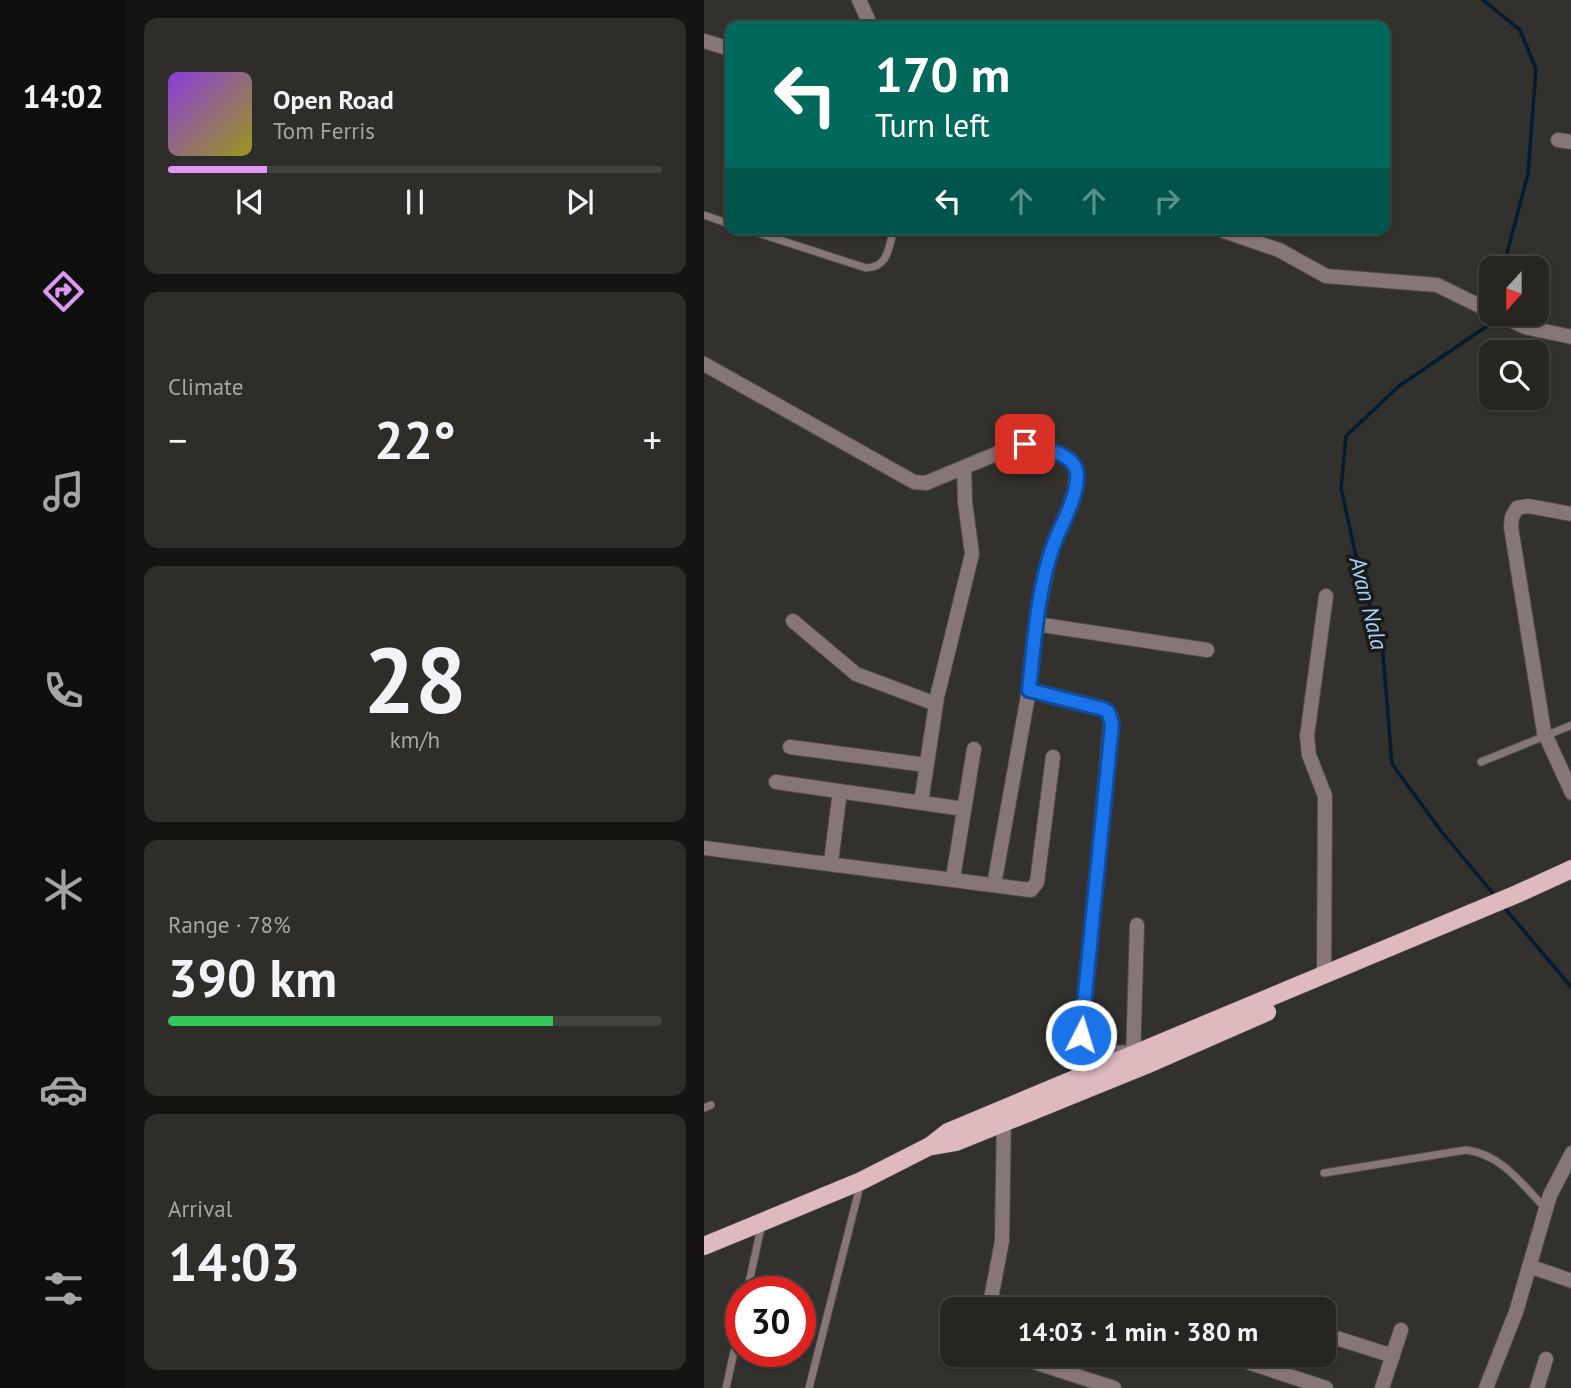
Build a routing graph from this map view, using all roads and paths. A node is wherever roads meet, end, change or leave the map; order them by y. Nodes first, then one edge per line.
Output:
1 (859, 0) edge
2 (869, 21) edge
3 (704, 41) edge
4 (725, 47) edge
5 (704, 215) edge
6 (725, 222) edge
7 (764, 235) edge
8 (892, 235) edge
9 (1235, 235) edge
10 (1479, 306) edge
11 (1523, 326) edge
12 (1571, 337) edge
13 (704, 364) edge
14 (964, 468) junction
15 (1571, 514) edge
16 (1326, 596) dead end
17 (793, 621) dead end
18 (1036, 624) junction
19 (1207, 650) dead end
20 (1029, 690) junction
21 (936, 704) junction
22 (1571, 725) edge
23 (1545, 736) junction
24 (790, 747) dead end
25 (974, 749) dead end
26 (1053, 757) dead end
27 (1481, 762) dead end
28 (926, 765) junction
29 (776, 782) dead end
30 (840, 791) junction
31 (1571, 793) edge
32 (921, 803) junction
33 (964, 809) junction
34 (704, 848) edge
35 (831, 862) junction
36 (1571, 869) edge
37 (953, 878) junction
38 (1571, 881) edge
39 (994, 885) junction
40 (1519, 898) junction
41 (1462, 922) junction
42 (1137, 925) dead end
43 (1324, 975) junction
44 (1133, 1060) junction
45 (1004, 1116) junction
46 (1571, 1153) edge
47 (1324, 1172) dead end
48 (861, 1181) junction
49 (1545, 1209) junction
50 (762, 1223) junction
51 (704, 1245) edge
52 (1529, 1266) junction
53 (750, 1276) edge
54 (1571, 1281) edge
55 (991, 1297) edge
56 (1401, 1330) dead end
57 (1336, 1338) edge
58 (1393, 1356) junction
59 (1546, 1359) dead end
60 (731, 1367) edge
61 (1049, 1367) edge
62 (1262, 1367) edge
63 (726, 1388) edge
64 (809, 1388) edge
65 (1114, 1388) edge
66 (1326, 1388) edge
67 (1382, 1388) edge
68 (1486, 1388) edge
69 (1537, 1388) edge

1 - 2 street
3 - 4 street
5 - 6 lane
7 - 8 lane
9 - 10 street
11 - 12 street
13 - 14 street
14 - 18 street
14 - 21 street
15 - 23 street
16 - 43 street
17 - 21 street
18 - 19 street
18 - 20 street
20 - 39 street
20 - 44 street
21 - 28 street
22 - 23 lane
23 - 27 lane
23 - 31 street
24 - 28 street
25 - 33 street
26 - 39 street
28 - 32 street
29 - 30 street
30 - 32 street
30 - 35 street
32 - 33 street
33 - 37 street
34 - 35 street
35 - 37 street
36 - 40 main road
37 - 39 street
38 - 40 main road
40 - 41 main road
41 - 43 main road
41 - 44 main road
42 - 44 street
43 - 44 main road
44 - 45 main road
45 - 48 main road
45 - 55 street
46 - 49 street
47 - 49 lane
48 - 50 main road
48 - 64 lane
49 - 52 street
50 - 51 main road
50 - 53 lane
52 - 54 street
52 - 68 street
56 - 58 street
57 - 58 street
58 - 67 street
59 - 69 street
60 - 63 lane
61 - 65 street
62 - 66 street

